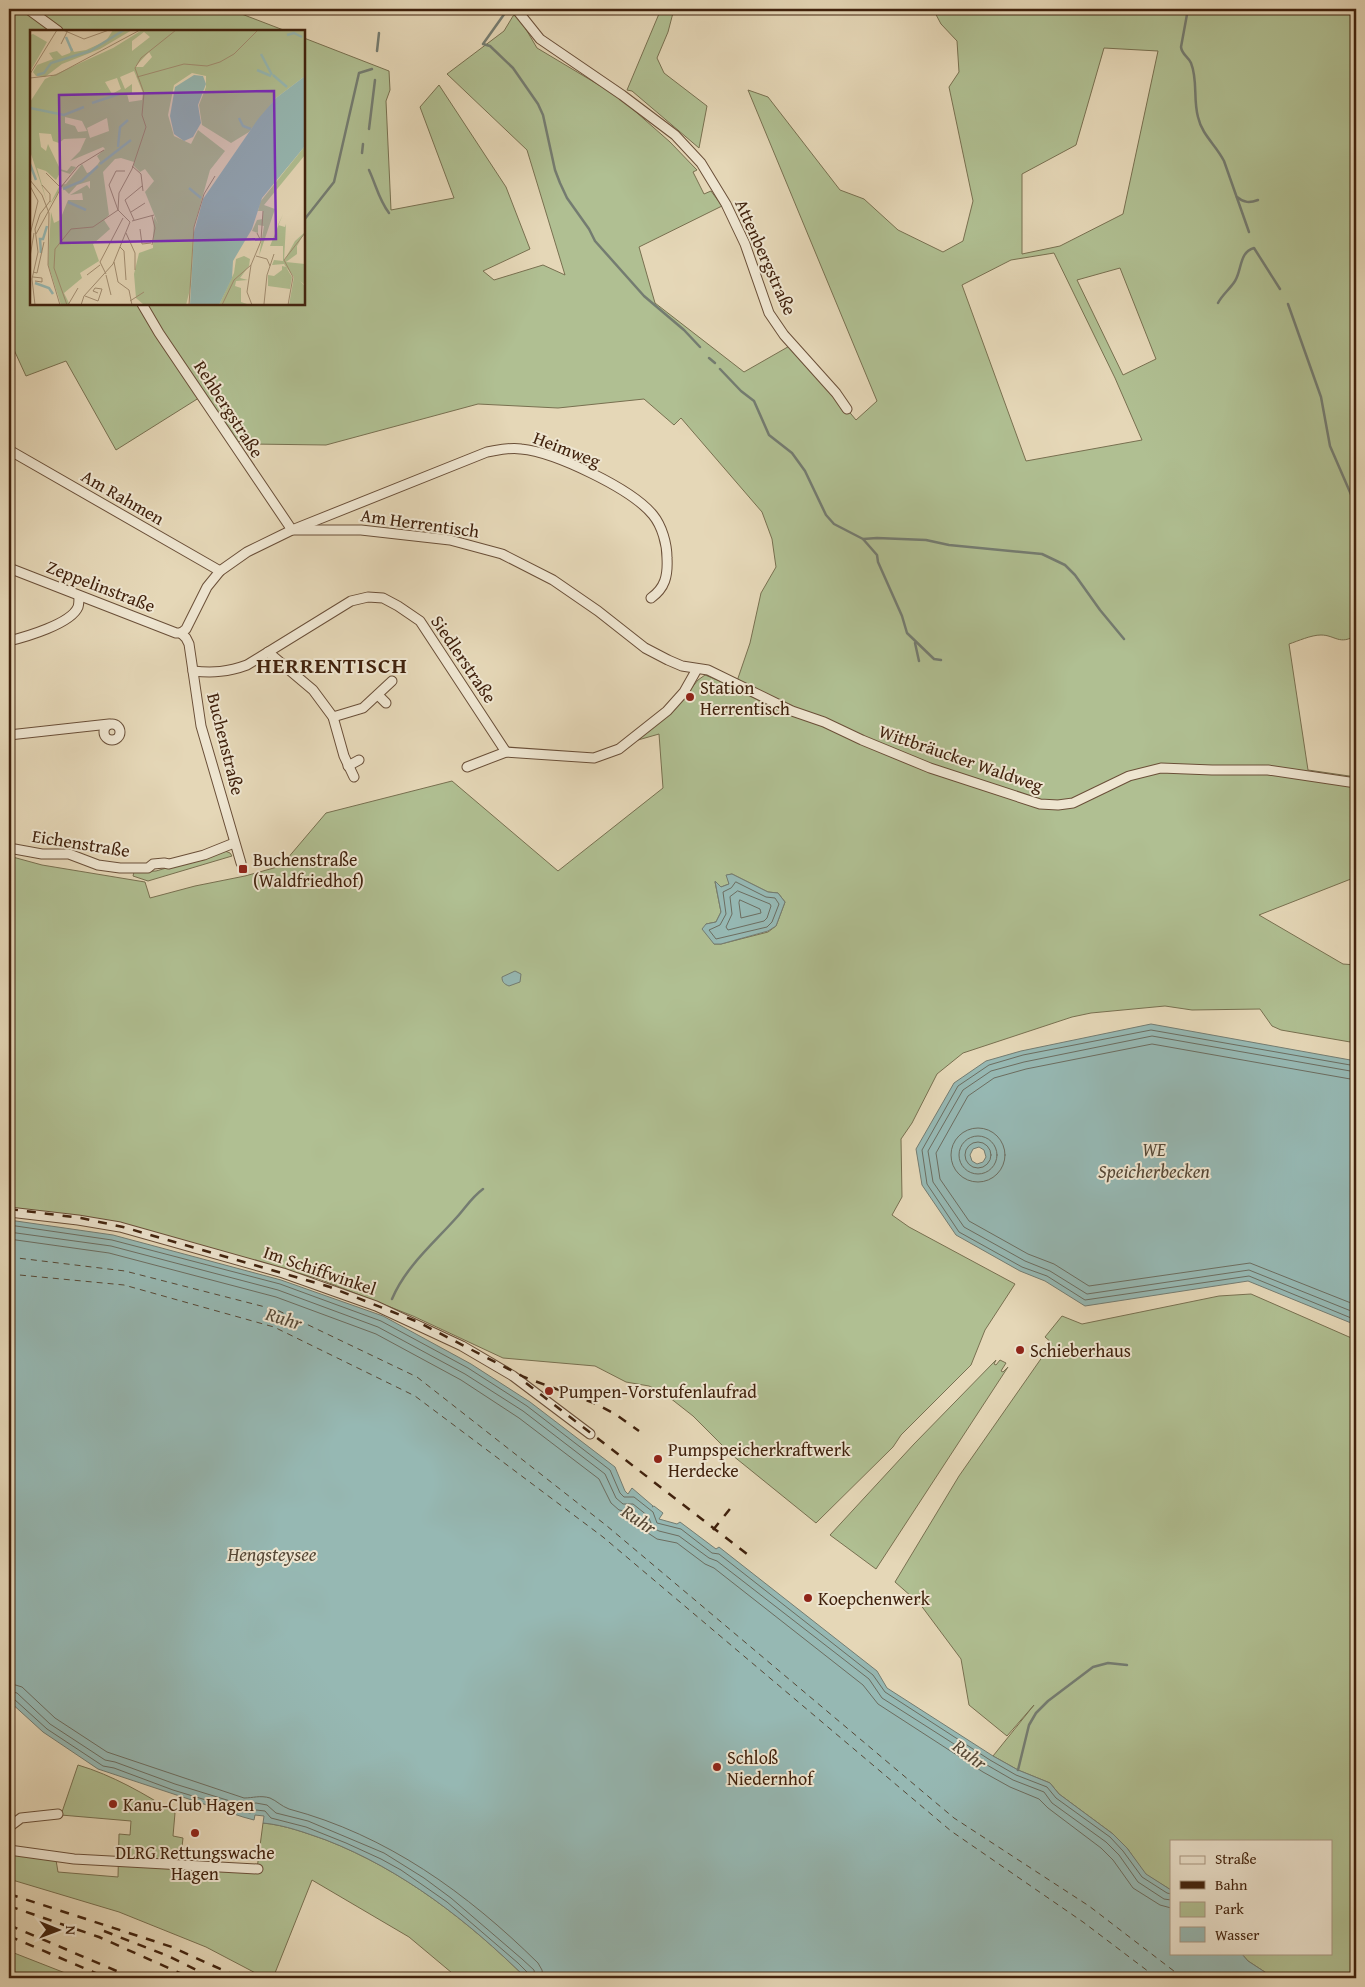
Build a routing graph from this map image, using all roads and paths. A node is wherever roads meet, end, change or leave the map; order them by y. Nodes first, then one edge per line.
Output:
1 (28, 9) edge
2 (516, 9) edge
3 (57, 30) edge
4 (143, 305) edge
5 (847, 409) dead end
6 (9, 450) edge
7 (292, 530) junction
8 (9, 568) edge
9 (220, 571) junction
10 (79, 596) junction
11 (651, 598) dead end
12 (181, 633) junction
13 (9, 641) edge
14 (268, 652) junction
15 (697, 669) junction
16 (193, 671) junction
17 (712, 672) joint
18 (392, 681) dead end
19 (378, 694) junction
20 (386, 702) dead end
21 (333, 717) junction
22 (109, 724) dead end
23 (9, 735) edge
24 (506, 752) junction
25 (359, 760) dead end
26 (348, 766) junction
27 (467, 767) dead end
28 (354, 778) dead end
29 (1356, 783) edge
30 (234, 843) junction
31 (9, 848) edge
32 (241, 863) dead end
33 (9, 1212) edge
34 (590, 1434) dead end
35 (58, 1814) dead end
36 (9, 1826) edge
37 (9, 1850) edge
38 (258, 1869) dead end

1 - 3 street
2 - 5 street, Attenbergstraße
4 - 7 street, Rehbergstraße
6 - 9 street, Am Rahmen
7 - 9 street, Am Herrentisch
7 - 11 street, Heimweg
7 - 15 street, Am Herrentisch
8 - 10 street, Zeppelinstraße
9 - 12 street, Am Herrentisch
10 - 12 street, Zeppelinstraße
10 - 13 street
12 - 16 street, Buchenstraße
14 - 16 street, Siedlerstraße
14 - 21 street
14 - 24 street, Siedlerstraße
15 - 17 street, Am Herrentisch
15 - 24 street
16 - 30 street, Buchenstraße
17 - 29 street, Wittbräucker Waldweg
18 - 19 street
19 - 20 street
19 - 21 street
21 - 26 street
22 - 23 street
24 - 27 street
25 - 26 street
26 - 28 street
30 - 31 street, Eichenstraße
30 - 32 street, Buchenstraße
33 - 34 street, Im Schiffwinkel
35 - 36 street
37 - 38 street

